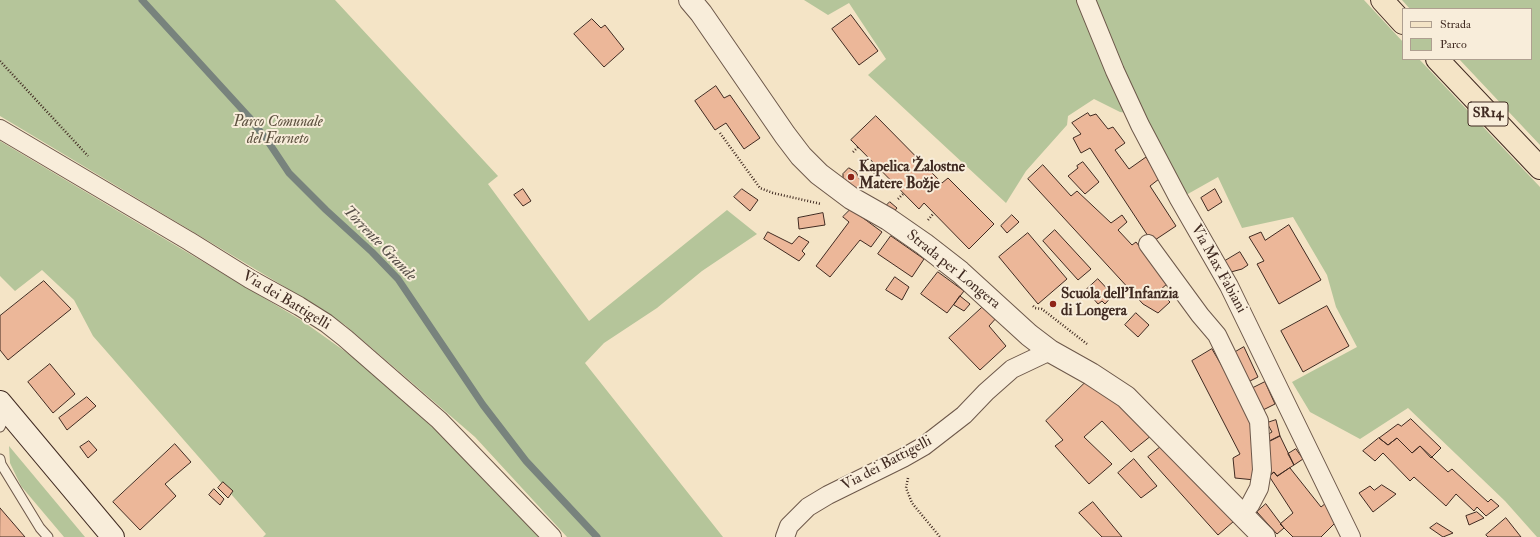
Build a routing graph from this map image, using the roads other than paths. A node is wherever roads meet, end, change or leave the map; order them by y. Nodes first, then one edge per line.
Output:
1 (690, 0) edge
2 (1086, 0) edge
3 (1382, 0) edge
4 (1402, 21) edge
5 (1438, 60) edge
6 (0, 129) edge
7 (1540, 168) edge
8 (1148, 244) dead end
9 (1050, 351) junction
10 (4, 415) edge
11 (0, 459) edge
12 (1242, 515) junction
13 (48, 537) edge
14 (113, 537) edge
15 (552, 537) edge
16 (785, 537) edge
17 (1264, 537) edge
18 (1351, 537) edge

1 - 9 street, Strada per Longera
2 - 18 street, Via Max Fabiani
3 - 4 main road
5 - 7 main road, SR14
6 - 15 street, Via dei Battigelli
8 - 12 street
9 - 12 street, Strada per Longera
9 - 16 street, Via dei Battigelli
10 - 14 street
11 - 13 lane
12 - 17 street, Strada per Longera

